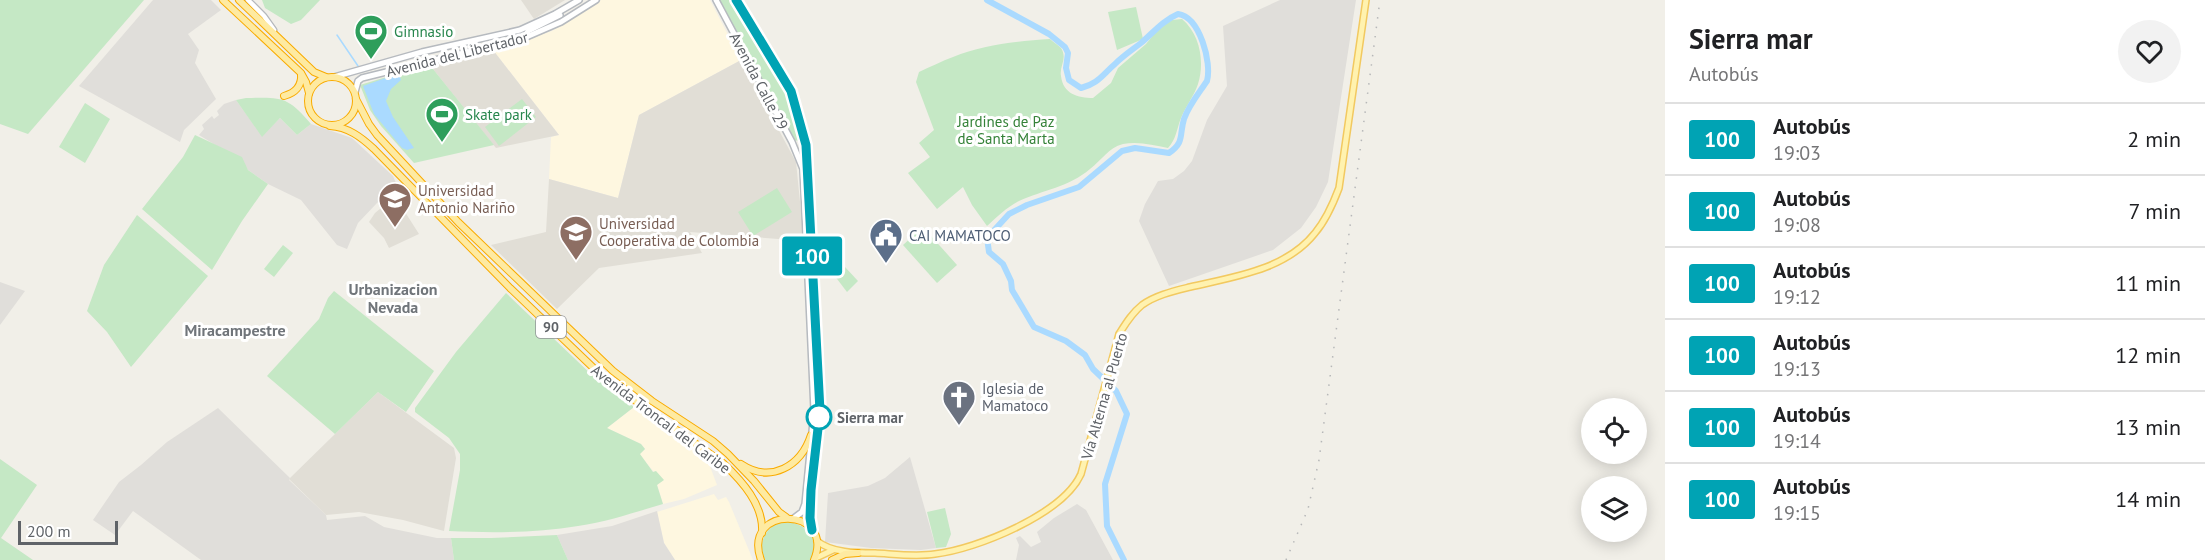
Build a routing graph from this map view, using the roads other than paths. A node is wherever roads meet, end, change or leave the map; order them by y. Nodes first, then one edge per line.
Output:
1 (224, 0) edge
2 (239, 0) edge
3 (248, 0) edge
4 (579, 0) edge
5 (596, 0) edge
6 (716, 0) edge
7 (736, 0) edge
8 (1366, 0) edge
9 (569, 6) junction
10 (279, 38) junction
11 (524, 38) junction
12 (301, 73) junction
13 (331, 77) junction
14 (309, 94) junction
15 (284, 96) dead end
16 (355, 96) junction
17 (330, 126) junction
18 (811, 435) junction
19 (728, 454) junction
20 (786, 517) junction
21 (794, 518) junction
22 (812, 530) junction
23 (762, 533) junction
24 (817, 541) junction
25 (835, 549) junction
26 (858, 553) junction
27 (815, 559) edge
28 (761, 560) edge
29 (832, 560) edge

1 - 12 highway
2 - 10 highway
3 - 10 street
4 - 9 main road, Avenida del Libertador
5 - 11 main road, Avenida del Libertador
6 - 18 main road, Avenida Calle 29
7 - 22 main road, Avenida Calle 29
8 - 26 main road, Vía Alterna al Puerto
9 - 11 main road
9 - 13 main road, Avenida del Libertador
10 - 13 highway
11 - 16 main road, Avenida del Libertador
12 - 14 highway
12 - 15 highway
13 - 14 highway
13 - 16 highway
14 - 17 highway
16 - 17 highway
16 - 19 highway, Avenida Troncal del Caribe / 90
17 - 23 highway, Avenida Troncal del Caribe / 90
18 - 19 highway
18 - 21 main road, Avenida Calle 29
19 - 20 highway, Avenida Troncal del Caribe / 90
20 - 21 highway
20 - 23 highway
21 - 22 highway
22 - 24 highway
23 - 28 highway, 90
24 - 25 main road, Vía Alterna al Puerto
24 - 27 highway
25 - 26 main road, Vía Alterna al Puerto
25 - 27 main road
26 - 29 highway

